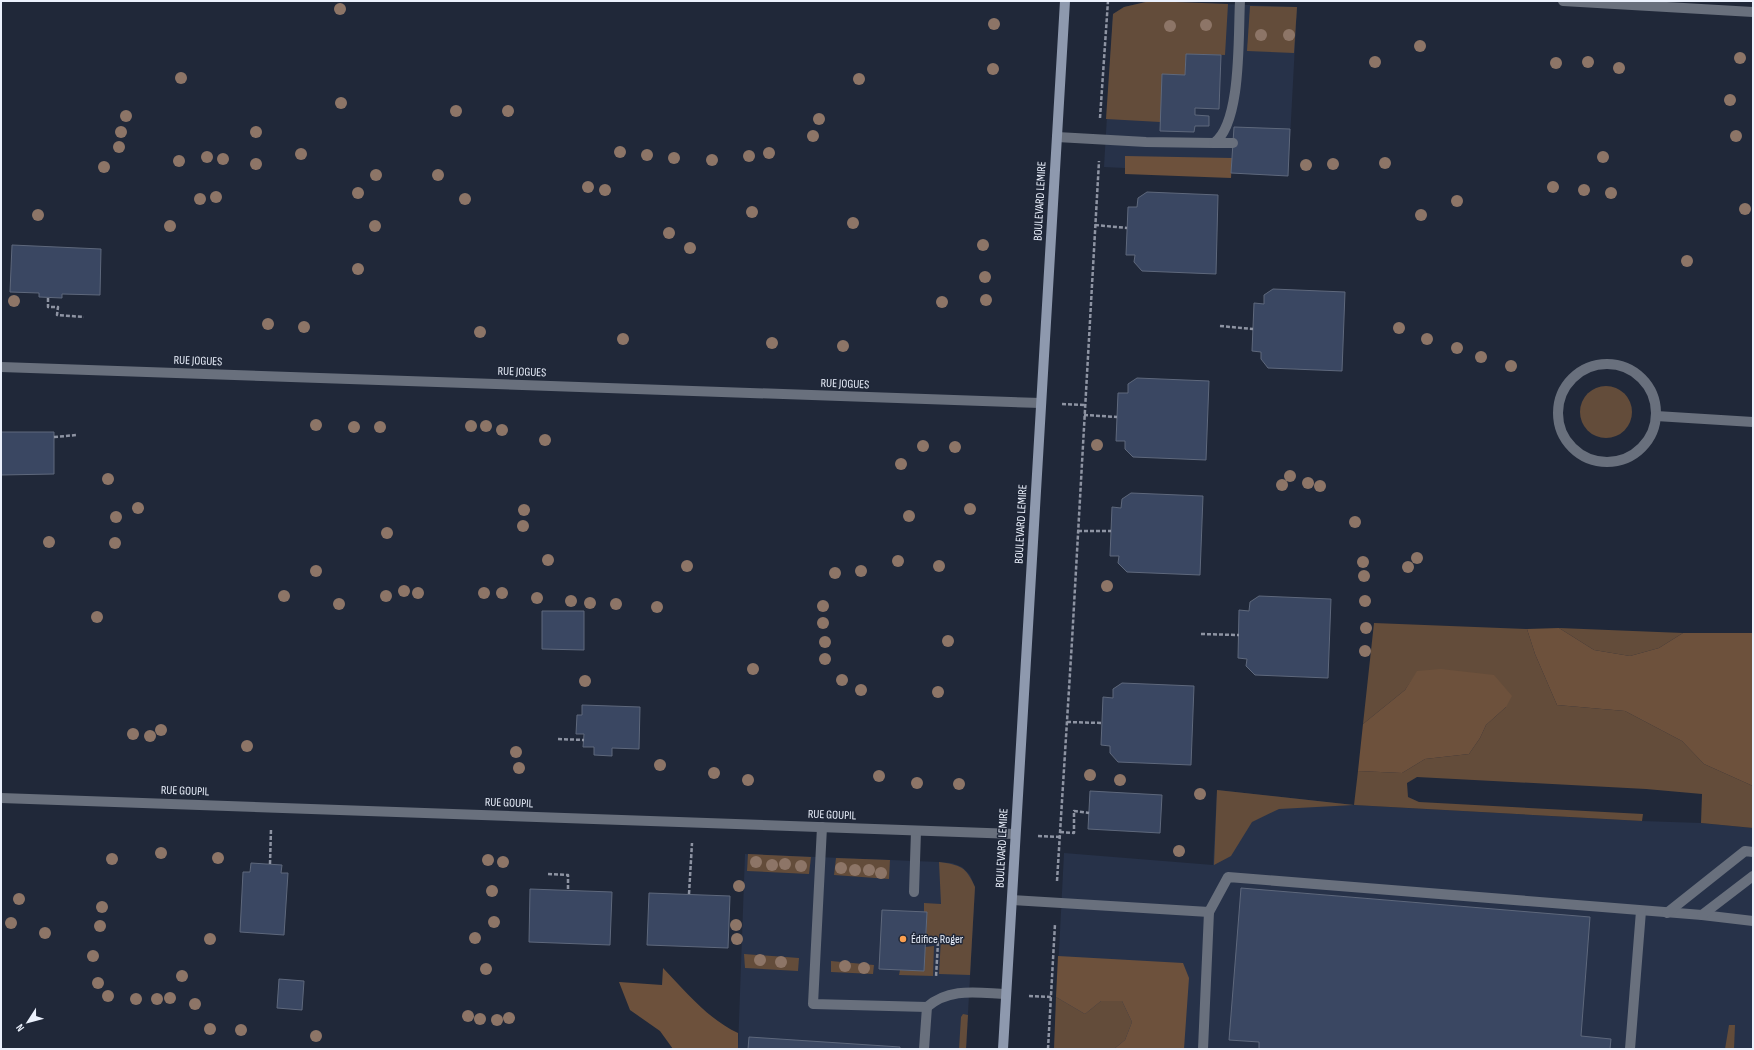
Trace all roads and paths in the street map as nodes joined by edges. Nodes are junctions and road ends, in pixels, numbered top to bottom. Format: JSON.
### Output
{"nodes":[{"id":1,"x":1065,"y":1,"type":"edge"},
{"id":2,"x":1108,"y":1,"type":"edge"},
{"id":3,"x":1240,"y":1,"type":"edge"},
{"id":4,"x":1563,"y":1,"type":"edge"},
{"id":5,"x":1753,"y":12,"type":"edge"},
{"id":6,"x":1100,"y":119,"type":"dead end"},
{"id":7,"x":1057,"y":137,"type":"junction"},
{"id":8,"x":1233,"y":142,"type":"dead end"},
{"id":9,"x":1214,"y":143,"type":"junction"},
{"id":10,"x":1099,"y":155,"type":"dead end"},
{"id":11,"x":1095,"y":225,"type":"junction"},
{"id":12,"x":1127,"y":228,"type":"dead end"},
{"id":13,"x":48,"y":298,"type":"dead end"},
{"id":14,"x":84,"y":316,"type":"dead end"},
{"id":15,"x":1220,"y":326,"type":"dead end"},
{"id":16,"x":1253,"y":329,"type":"dead end"},
{"id":17,"x":1,"y":367,"type":"edge"},
{"id":18,"x":1041,"y":403,"type":"junction"},
{"id":19,"x":1084,"y":415,"type":"junction"},
{"id":20,"x":1656,"y":416,"type":"junction"},
{"id":21,"x":1117,"y":417,"type":"dead end"},
{"id":22,"x":1753,"y":422,"type":"edge"},
{"id":23,"x":77,"y":435,"type":"dead end"},
{"id":24,"x":54,"y":438,"type":"dead end"},
{"id":25,"x":1077,"y":532,"type":"junction"},
{"id":26,"x":1111,"y":532,"type":"dead end"},
{"id":27,"x":1201,"y":634,"type":"dead end"},
{"id":28,"x":1239,"y":634,"type":"dead end"},
{"id":29,"x":1067,"y":722,"type":"junction"},
{"id":30,"x":1102,"y":723,"type":"dead end"},
{"id":31,"x":558,"y":739,"type":"dead end"},
{"id":32,"x":584,"y":740,"type":"dead end"},
{"id":33,"x":1,"y":798,"type":"edge"},
{"id":34,"x":272,"y":808,"type":"junction"},
{"id":35,"x":1089,"y":813,"type":"dead end"},
{"id":36,"x":694,"y":823,"type":"junction"},
{"id":37,"x":822,"y":827,"type":"junction"},
{"id":38,"x":916,"y":831,"type":"junction"},
{"id":39,"x":1060,"y":832,"type":"junction"},
{"id":40,"x":1015,"y":834,"type":"junction"},
{"id":41,"x":1753,"y":852,"type":"edge"},
{"id":42,"x":270,"y":864,"type":"dead end"},
{"id":43,"x":1057,"y":873,"type":"dead end"},
{"id":44,"x":548,"y":874,"type":"dead end"},
{"id":45,"x":1753,"y":876,"type":"edge"},
{"id":46,"x":568,"y":891,"type":"dead end"},
{"id":47,"x":914,"y":892,"type":"dead end"},
{"id":48,"x":689,"y":894,"type":"dead end"},
{"id":49,"x":1012,"y":900,"type":"junction"},
{"id":50,"x":1641,"y":910,"type":"junction"},
{"id":51,"x":1210,"y":912,"type":"junction"},
{"id":52,"x":1667,"y":913,"type":"junction"},
{"id":53,"x":1702,"y":915,"type":"junction"},
{"id":54,"x":1753,"y":921,"type":"edge"},
{"id":55,"x":926,"y":941,"type":"dead end"},
{"id":56,"x":1053,"y":954,"type":"dead end"},
{"id":57,"x":936,"y":973,"type":"dead end"},
{"id":58,"x":1006,"y":994,"type":"junction"},
{"id":59,"x":927,"y":1007,"type":"junction"},
{"id":60,"x":924,"y":1049,"type":"edge"},
{"id":61,"x":1003,"y":1049,"type":"edge"},
{"id":62,"x":1048,"y":1049,"type":"edge"},
{"id":63,"x":1203,"y":1049,"type":"edge"},
{"id":64,"x":1630,"y":1049,"type":"edge"}],
"edges":[{"from":1,"to":7,"type":"main road","name":"BOULEVARD LEMIRE"},
{"from":2,"to":6,"type":"path"},
{"from":3,"to":9,"type":"street"},
{"from":4,"to":5,"type":"street"},
{"from":7,"to":9,"type":"street"},
{"from":7,"to":18,"type":"main road","name":"BOULEVARD LEMIRE"},
{"from":8,"to":9,"type":"street"},
{"from":10,"to":11,"type":"path"},
{"from":11,"to":12,"type":"path"},
{"from":11,"to":19,"type":"path"},
{"from":13,"to":14,"type":"path"},
{"from":15,"to":16,"type":"path"},
{"from":17,"to":18,"type":"street","name":"RUE JOGUES"},
{"from":18,"to":40,"type":"main road","name":"BOULEVARD LEMIRE"},
{"from":19,"to":21,"type":"path"},
{"from":19,"to":25,"type":"path"},
{"from":20,"to":20,"type":"street"},
{"from":20,"to":22,"type":"street"},
{"from":23,"to":24,"type":"path"},
{"from":25,"to":26,"type":"path"},
{"from":25,"to":29,"type":"path"},
{"from":27,"to":28,"type":"path"},
{"from":29,"to":30,"type":"path"},
{"from":29,"to":39,"type":"path"},
{"from":31,"to":32,"type":"path"},
{"from":33,"to":34,"type":"street","name":"RUE GOUPIL"},
{"from":34,"to":36,"type":"street","name":"RUE GOUPIL"},
{"from":34,"to":42,"type":"path"},
{"from":35,"to":39,"type":"path"},
{"from":36,"to":37,"type":"street","name":"RUE GOUPIL"},
{"from":36,"to":48,"type":"path"},
{"from":37,"to":38,"type":"street","name":"RUE GOUPIL"},
{"from":37,"to":59,"type":"street"},
{"from":38,"to":40,"type":"street","name":"RUE GOUPIL"},
{"from":38,"to":47,"type":"street"},
{"from":39,"to":43,"type":"path"},
{"from":40,"to":49,"type":"main road","name":"BOULEVARD LEMIRE"},
{"from":41,"to":52,"type":"street"},
{"from":44,"to":46,"type":"path"},
{"from":45,"to":53,"type":"street"},
{"from":49,"to":51,"type":"street"},
{"from":49,"to":58,"type":"main road","name":"BOULEVARD LEMIRE"},
{"from":50,"to":51,"type":"street"},
{"from":50,"to":52,"type":"street"},
{"from":50,"to":64,"type":"street"},
{"from":51,"to":63,"type":"street"},
{"from":52,"to":53,"type":"street"},
{"from":53,"to":54,"type":"street"},
{"from":55,"to":57,"type":"path"},
{"from":56,"to":62,"type":"path"},
{"from":58,"to":59,"type":"street"},
{"from":58,"to":61,"type":"main road","name":"BOULEVARD LEMIRE"},
{"from":59,"to":60,"type":"street"}]}
